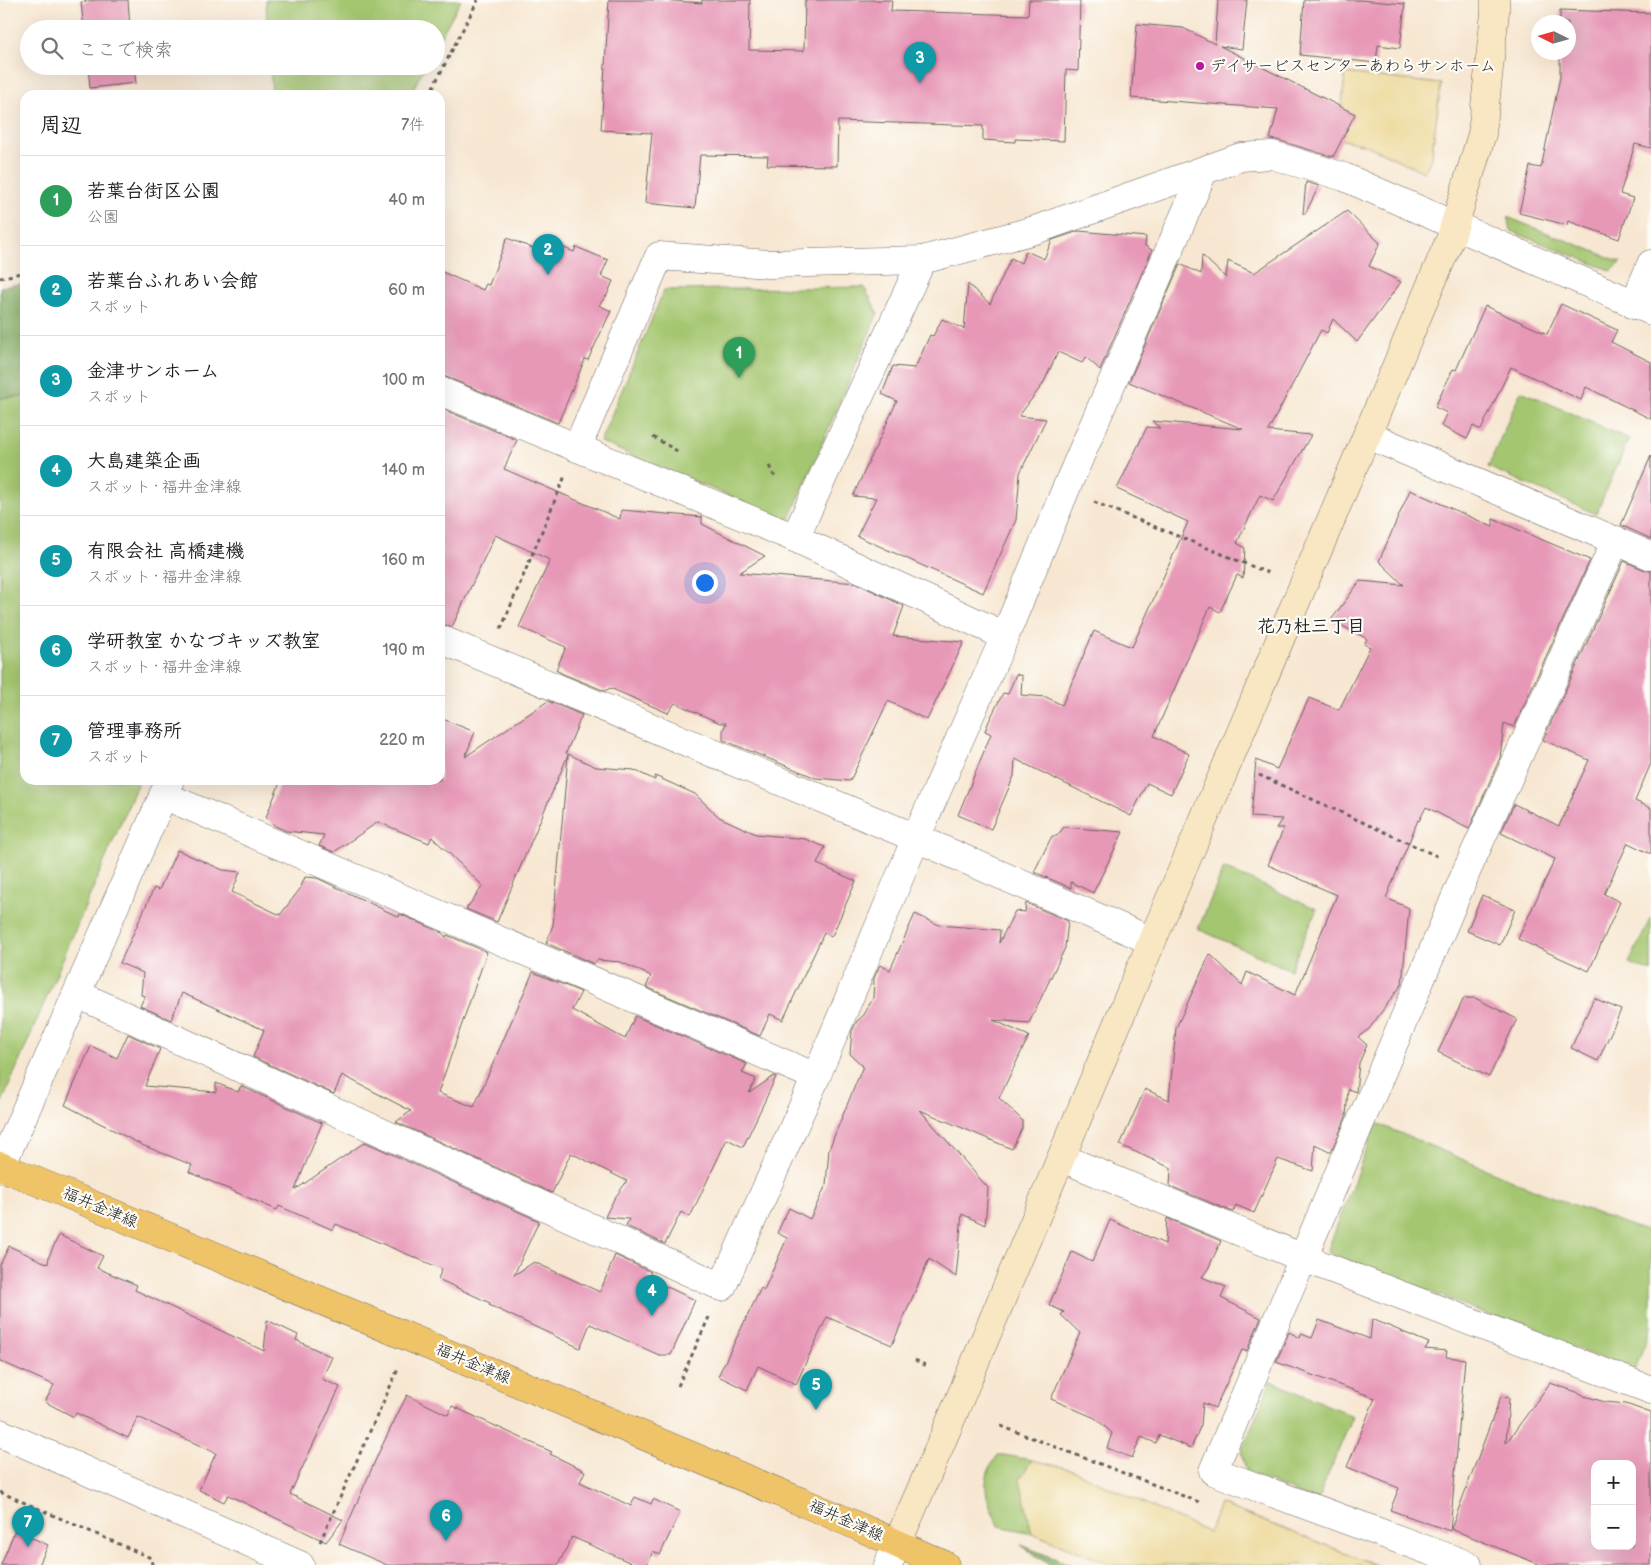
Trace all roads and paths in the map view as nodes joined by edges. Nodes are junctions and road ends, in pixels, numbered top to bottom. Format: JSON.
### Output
{"nodes":[{"id":1,"x":478,"y":0,"type":"edge"},
{"id":2,"x":1495,"y":0,"type":"edge"},
{"id":3,"x":445,"y":64,"type":"edge"},
{"id":4,"x":439,"y":75,"type":"edge"},
{"id":5,"x":432,"y":90,"type":"edge"},
{"id":6,"x":1204,"y":170,"type":"junction"},
{"id":7,"x":1456,"y":225,"type":"junction"},
{"id":8,"x":922,"y":260,"type":"junction"},
{"id":9,"x":1651,"y":264,"type":"edge"},
{"id":10,"x":20,"y":273,"type":"edge"},
{"id":11,"x":0,"y":278,"type":"edge"},
{"id":12,"x":1642,"y":308,"type":"edge"},
{"id":13,"x":445,"y":393,"type":"edge"},
{"id":14,"x":1368,"y":435,"type":"junction"},
{"id":15,"x":577,"y":448,"type":"junction"},
{"id":16,"x":769,"y":466,"type":"dead end"},
{"id":17,"x":775,"y":477,"type":"dead end"},
{"id":18,"x":1065,"y":491,"type":"junction"},
{"id":19,"x":795,"y":538,"type":"junction"},
{"id":20,"x":1616,"y":540,"type":"junction"},
{"id":21,"x":1651,"y":556,"type":"edge"},
{"id":22,"x":1271,"y":574,"type":"dead end"},
{"id":23,"x":1005,"y":636,"type":"junction"},
{"id":24,"x":445,"y":641,"type":"edge"},
{"id":25,"x":488,"y":660,"type":"junction"},
{"id":26,"x":1259,"y":775,"type":"dead end"},
{"id":27,"x":167,"y":788,"type":"edge"},
{"id":28,"x":916,"y":838,"type":"junction"},
{"id":29,"x":1467,"y":870,"type":"junction"},
{"id":30,"x":1152,"y":941,"type":"junction"},
{"id":31,"x":77,"y":994,"type":"junction"},
{"id":32,"x":816,"y":1077,"type":"junction"},
{"id":33,"x":1062,"y":1158,"type":"junction"},
{"id":34,"x":0,"y":1167,"type":"edge"},
{"id":35,"x":1304,"y":1258,"type":"junction"},
{"id":36,"x":722,"y":1287,"type":"junction"},
{"id":37,"x":412,"y":1338,"type":"junction"},
{"id":38,"x":915,"y":1360,"type":"dead end"},
{"id":39,"x":929,"y":1367,"type":"dead end"},
{"id":40,"x":678,"y":1386,"type":"dead end"},
{"id":41,"x":1651,"y":1390,"type":"edge"},
{"id":42,"x":1001,"y":1426,"type":"dead end"},
{"id":43,"x":0,"y":1433,"type":"edge"},
{"id":44,"x":1213,"y":1471,"type":"junction"},
{"id":45,"x":0,"y":1492,"type":"edge"},
{"id":46,"x":892,"y":1554,"type":"edge"},
{"id":47,"x":309,"y":1556,"type":"edge"},
{"id":48,"x":152,"y":1565,"type":"edge"},
{"id":49,"x":945,"y":1565,"type":"edge"},
{"id":50,"x":1468,"y":1565,"type":"edge"}],
"edges":[{"from":1,"to":3,"type":"path"},
{"from":2,"to":7,"type":"street"},
{"from":4,"to":5,"type":"path"},
{"from":6,"to":7,"type":"street"},
{"from":6,"to":8,"type":"street"},
{"from":6,"to":18,"type":"street"},
{"from":7,"to":12,"type":"street"},
{"from":7,"to":14,"type":"street"},
{"from":8,"to":15,"type":"street"},
{"from":8,"to":19,"type":"street"},
{"from":9,"to":12,"type":"street"},
{"from":10,"to":11,"type":"path"},
{"from":13,"to":15,"type":"street"},
{"from":14,"to":20,"type":"street"},
{"from":14,"to":30,"type":"street"},
{"from":15,"to":19,"type":"street"},
{"from":15,"to":25,"type":"path"},
{"from":16,"to":17,"type":"path"},
{"from":18,"to":22,"type":"path"},
{"from":18,"to":23,"type":"street"},
{"from":19,"to":23,"type":"street"},
{"from":20,"to":21,"type":"street"},
{"from":20,"to":29,"type":"street"},
{"from":23,"to":28,"type":"street"},
{"from":24,"to":25,"type":"street"},
{"from":25,"to":28,"type":"street"},
{"from":26,"to":29,"type":"path"},
{"from":27,"to":31,"type":"street"},
{"from":27,"to":32,"type":"street"},
{"from":28,"to":30,"type":"street"},
{"from":28,"to":32,"type":"street"},
{"from":29,"to":35,"type":"street"},
{"from":30,"to":33,"type":"street"},
{"from":31,"to":34,"type":"street"},
{"from":31,"to":36,"type":"street"},
{"from":32,"to":36,"type":"street"},
{"from":33,"to":35,"type":"street"},
{"from":33,"to":46,"type":"street"},
{"from":34,"to":37,"type":"main road","name":"福井金津線"},
{"from":35,"to":41,"type":"street"},
{"from":35,"to":44,"type":"street"},
{"from":36,"to":40,"type":"path"},
{"from":37,"to":46,"type":"main road","name":"福井金津線"},
{"from":37,"to":47,"type":"path"},
{"from":38,"to":39,"type":"path"},
{"from":42,"to":44,"type":"path"},
{"from":43,"to":47,"type":"street"},
{"from":44,"to":50,"type":"street"},
{"from":45,"to":48,"type":"path"},
{"from":46,"to":49,"type":"main road","name":"福井金津線"}]}
